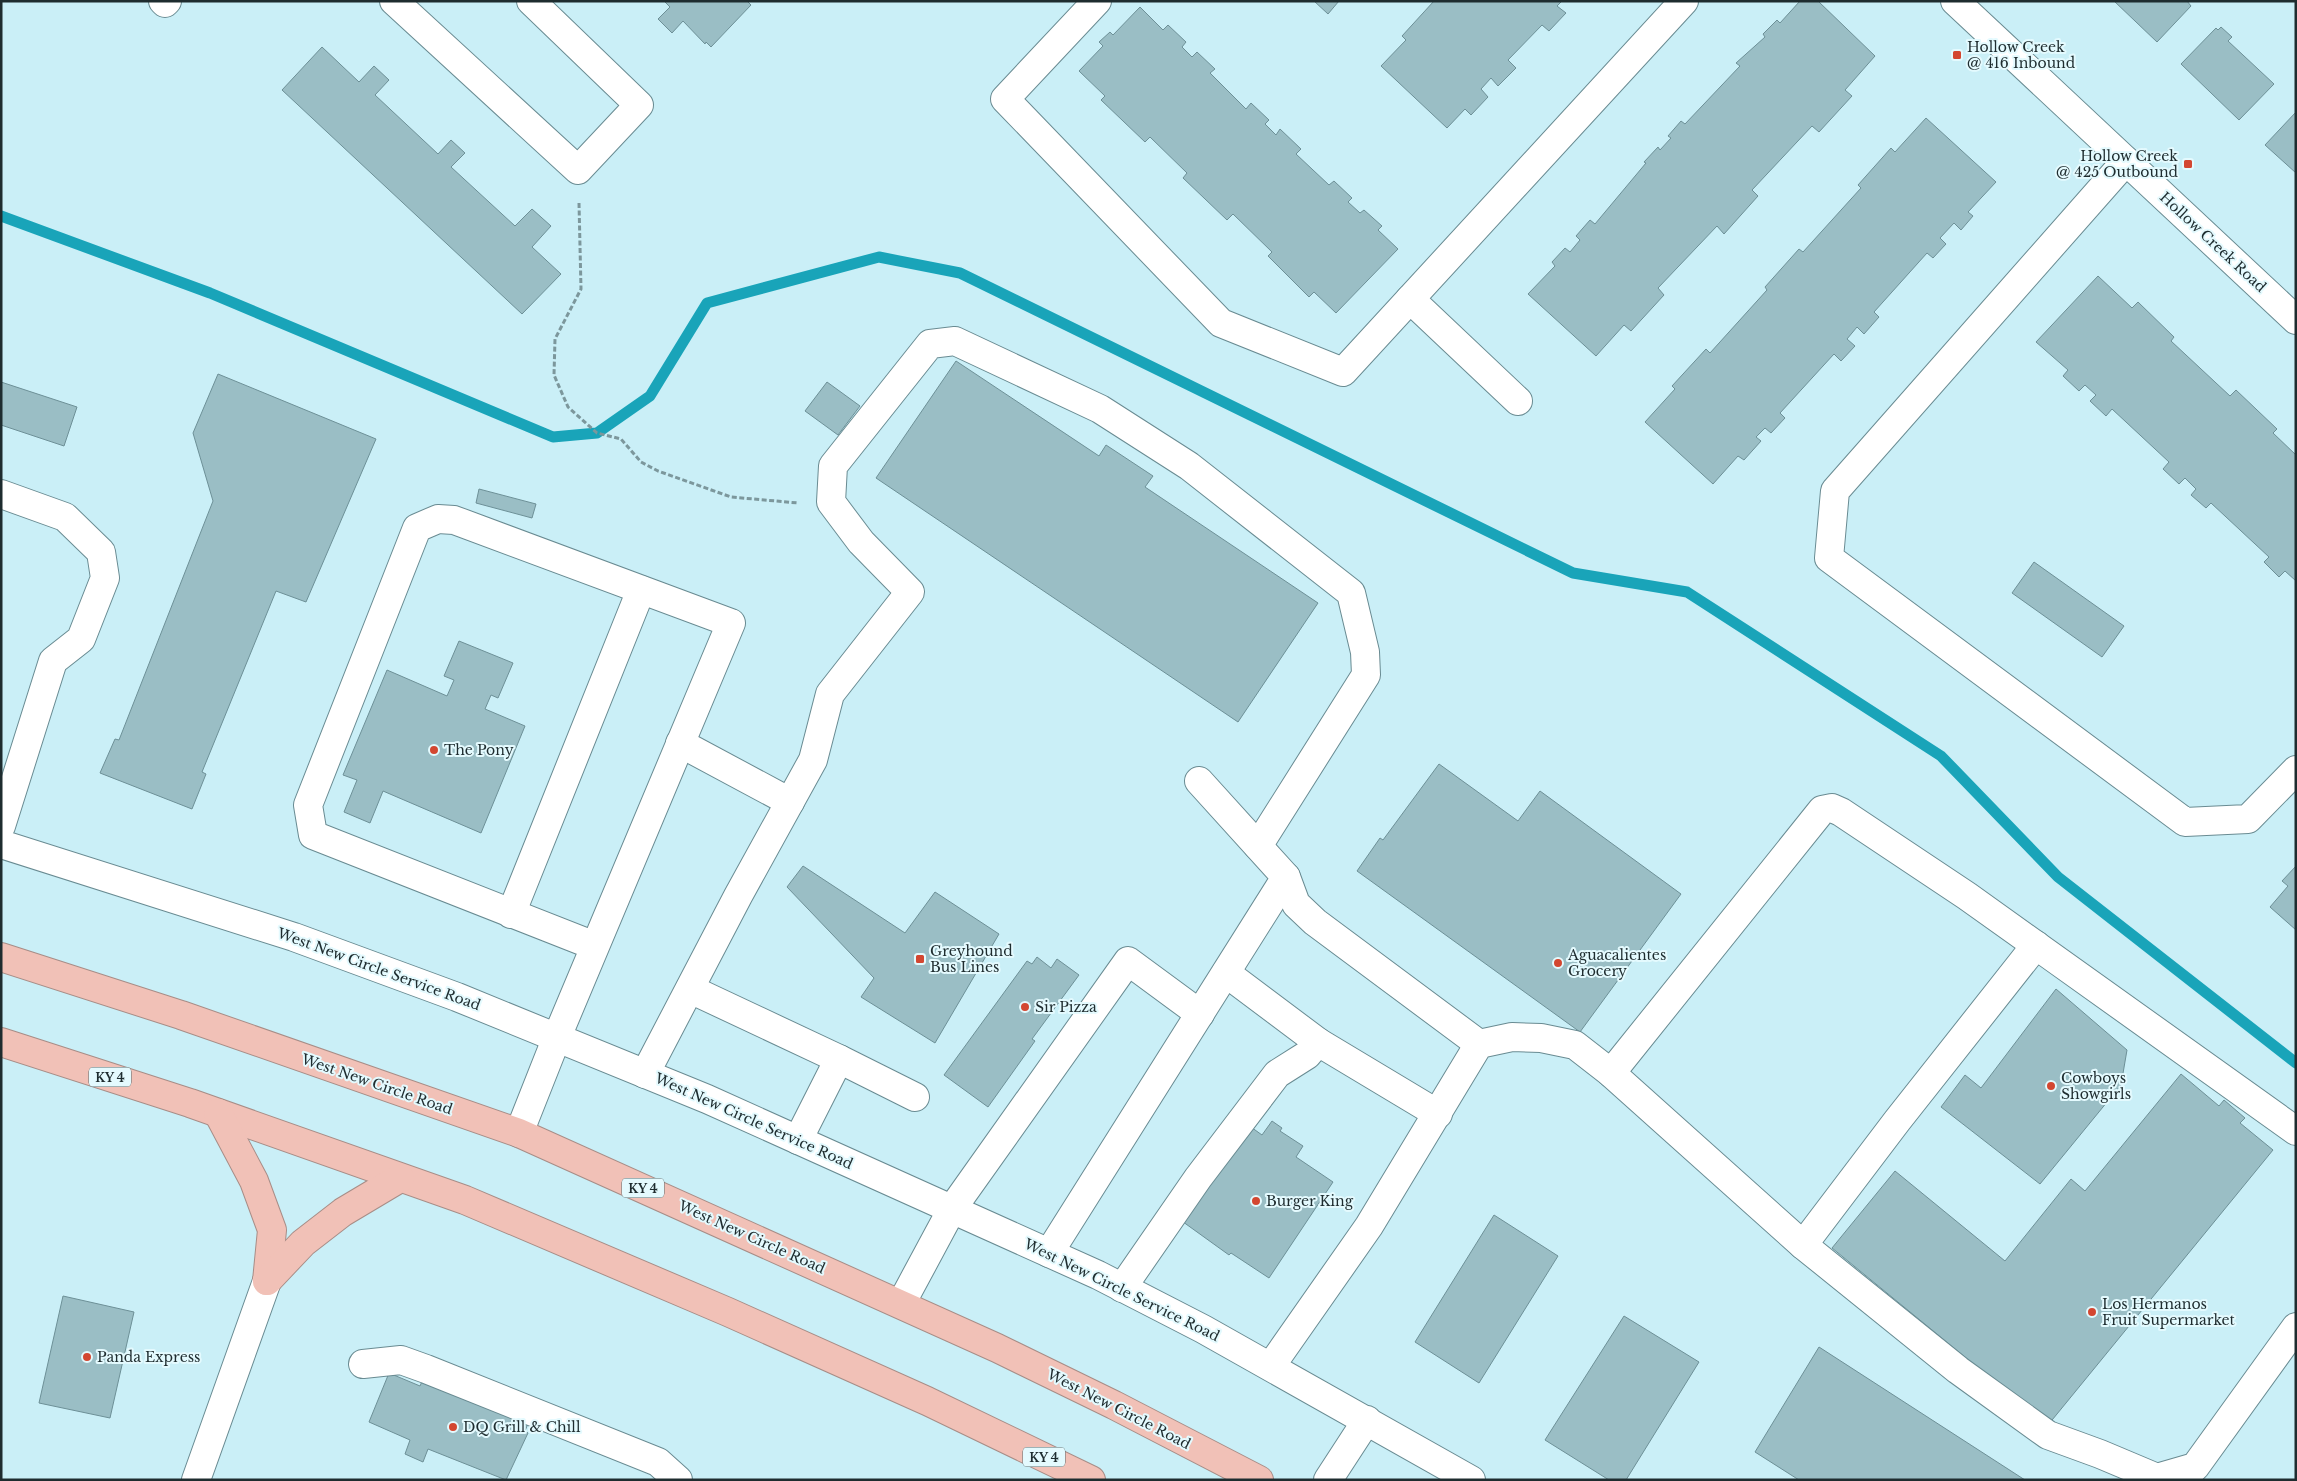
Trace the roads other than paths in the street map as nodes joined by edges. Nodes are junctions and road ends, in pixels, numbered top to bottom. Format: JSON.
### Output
{"nodes":[{"id":1,"x":394,"y":1,"type":"edge"},
{"id":2,"x":531,"y":1,"type":"edge"},
{"id":3,"x":1097,"y":1,"type":"edge"},
{"id":4,"x":1684,"y":1,"type":"edge"},
{"id":5,"x":1955,"y":1,"type":"edge"},
{"id":6,"x":2126,"y":161,"type":"junction"},
{"id":7,"x":1410,"y":299,"type":"junction"},
{"id":8,"x":2296,"y":320,"type":"edge"},
{"id":9,"x":1518,"y":401,"type":"dead end"},
{"id":10,"x":1,"y":494,"type":"edge"},
{"id":11,"x":641,"y":590,"type":"junction"},
{"id":12,"x":680,"y":743,"type":"junction"},
{"id":13,"x":2296,"y":770,"type":"edge"},
{"id":14,"x":1199,"y":781,"type":"dead end"},
{"id":15,"x":790,"y":802,"type":"junction"},
{"id":16,"x":1,"y":826,"type":"edge"},
{"id":17,"x":1,"y":844,"type":"edge"},
{"id":18,"x":1258,"y":846,"type":"junction"},
{"id":19,"x":1286,"y":877,"type":"junction"},
{"id":20,"x":511,"y":914,"type":"junction"},
{"id":21,"x":2036,"y":945,"type":"junction"},
{"id":22,"x":595,"y":946,"type":"junction"},
{"id":23,"x":1,"y":957,"type":"edge"},
{"id":24,"x":1226,"y":973,"type":"junction"},
{"id":25,"x":690,"y":989,"type":"junction"},
{"id":26,"x":1200,"y":1014,"type":"junction"},
{"id":27,"x":557,"y":1037,"type":"junction"},
{"id":28,"x":1,"y":1042,"type":"edge"},
{"id":29,"x":1318,"y":1042,"type":"junction"},
{"id":30,"x":1479,"y":1044,"type":"junction"},
{"id":31,"x":839,"y":1059,"type":"junction"},
{"id":32,"x":1611,"y":1073,"type":"junction"},
{"id":33,"x":646,"y":1074,"type":"junction"},
{"id":34,"x":915,"y":1097,"type":"dead end"},
{"id":35,"x":218,"y":1113,"type":"junction"},
{"id":36,"x":1438,"y":1114,"type":"junction"},
{"id":37,"x":2296,"y":1131,"type":"edge"},
{"id":38,"x":519,"y":1133,"type":"junction"},
{"id":39,"x":798,"y":1140,"type":"junction"},
{"id":40,"x":400,"y":1178,"type":"junction"},
{"id":41,"x":952,"y":1209,"type":"junction"},
{"id":42,"x":1803,"y":1245,"type":"junction"},
{"id":43,"x":1049,"y":1253,"type":"junction"},
{"id":44,"x":267,"y":1281,"type":"junction"},
{"id":45,"x":1122,"y":1288,"type":"junction"},
{"id":46,"x":901,"y":1304,"type":"junction"},
{"id":47,"x":2296,"y":1327,"type":"edge"},
{"id":48,"x":363,"y":1364,"type":"dead end"},
{"id":49,"x":1271,"y":1366,"type":"junction"},
{"id":50,"x":1367,"y":1420,"type":"junction"},
{"id":51,"x":196,"y":1480,"type":"edge"},
{"id":52,"x":678,"y":1480,"type":"edge"},
{"id":53,"x":1091,"y":1480,"type":"edge"},
{"id":54,"x":1259,"y":1480,"type":"edge"},
{"id":55,"x":1328,"y":1480,"type":"edge"},
{"id":56,"x":1471,"y":1480,"type":"edge"}],
"edges":[{"from":1,"to":2,"type":"street"},
{"from":3,"to":7,"type":"street"},
{"from":4,"to":7,"type":"street"},
{"from":5,"to":6,"type":"street","name":"Hollow Creek Road"},
{"from":6,"to":8,"type":"street","name":"Hollow Creek Road"},
{"from":6,"to":13,"type":"street"},
{"from":7,"to":9,"type":"street"},
{"from":10,"to":16,"type":"street"},
{"from":11,"to":12,"type":"street"},
{"from":11,"to":20,"type":"street"},
{"from":11,"to":20,"type":"street"},
{"from":12,"to":15,"type":"street"},
{"from":12,"to":22,"type":"street"},
{"from":14,"to":18,"type":"street"},
{"from":15,"to":18,"type":"street"},
{"from":15,"to":25,"type":"street"},
{"from":17,"to":27,"type":"street","name":"West New Circle Service Road"},
{"from":18,"to":19,"type":"street"},
{"from":19,"to":24,"type":"street"},
{"from":19,"to":30,"type":"street"},
{"from":20,"to":22,"type":"street"},
{"from":21,"to":32,"type":"street"},
{"from":21,"to":37,"type":"street"},
{"from":21,"to":42,"type":"street"},
{"from":22,"to":27,"type":"street"},
{"from":23,"to":38,"type":"highway","name":"West New Circle Road","number":"KY 4"},
{"from":24,"to":26,"type":"street"},
{"from":24,"to":29,"type":"street"},
{"from":25,"to":31,"type":"street"},
{"from":25,"to":33,"type":"street"},
{"from":26,"to":41,"type":"street"},
{"from":26,"to":43,"type":"street"},
{"from":27,"to":33,"type":"street","name":"West New Circle Service Road"},
{"from":27,"to":38,"type":"street"},
{"from":28,"to":35,"type":"highway","number":"KY 4"},
{"from":29,"to":36,"type":"street"},
{"from":29,"to":45,"type":"street"},
{"from":30,"to":32,"type":"street"},
{"from":30,"to":36,"type":"street"},
{"from":31,"to":34,"type":"street"},
{"from":31,"to":39,"type":"street"},
{"from":32,"to":42,"type":"street"},
{"from":33,"to":39,"type":"street","name":"West New Circle Service Road"},
{"from":35,"to":40,"type":"highway","number":"KY 4"},
{"from":35,"to":44,"type":"highway"},
{"from":36,"to":49,"type":"street"},
{"from":38,"to":46,"type":"highway","name":"West New Circle Road","number":"KY 4"},
{"from":39,"to":41,"type":"street","name":"West New Circle Service Road"},
{"from":40,"to":44,"type":"highway"},
{"from":40,"to":53,"type":"highway","number":"KY 4"},
{"from":41,"to":43,"type":"street","name":"West New Circle Service Road"},
{"from":41,"to":46,"type":"street"},
{"from":42,"to":47,"type":"street"},
{"from":43,"to":45,"type":"street","name":"West New Circle Service Road"},
{"from":44,"to":51,"type":"street"},
{"from":45,"to":49,"type":"street","name":"West New Circle Service Road"},
{"from":46,"to":54,"type":"highway","name":"West New Circle Road","number":"KY 4"},
{"from":48,"to":52,"type":"street"},
{"from":49,"to":50,"type":"street","name":"West New Circle Service Road"},
{"from":50,"to":55,"type":"street"},
{"from":50,"to":56,"type":"street","name":"West New Circle Service Road"}]}
